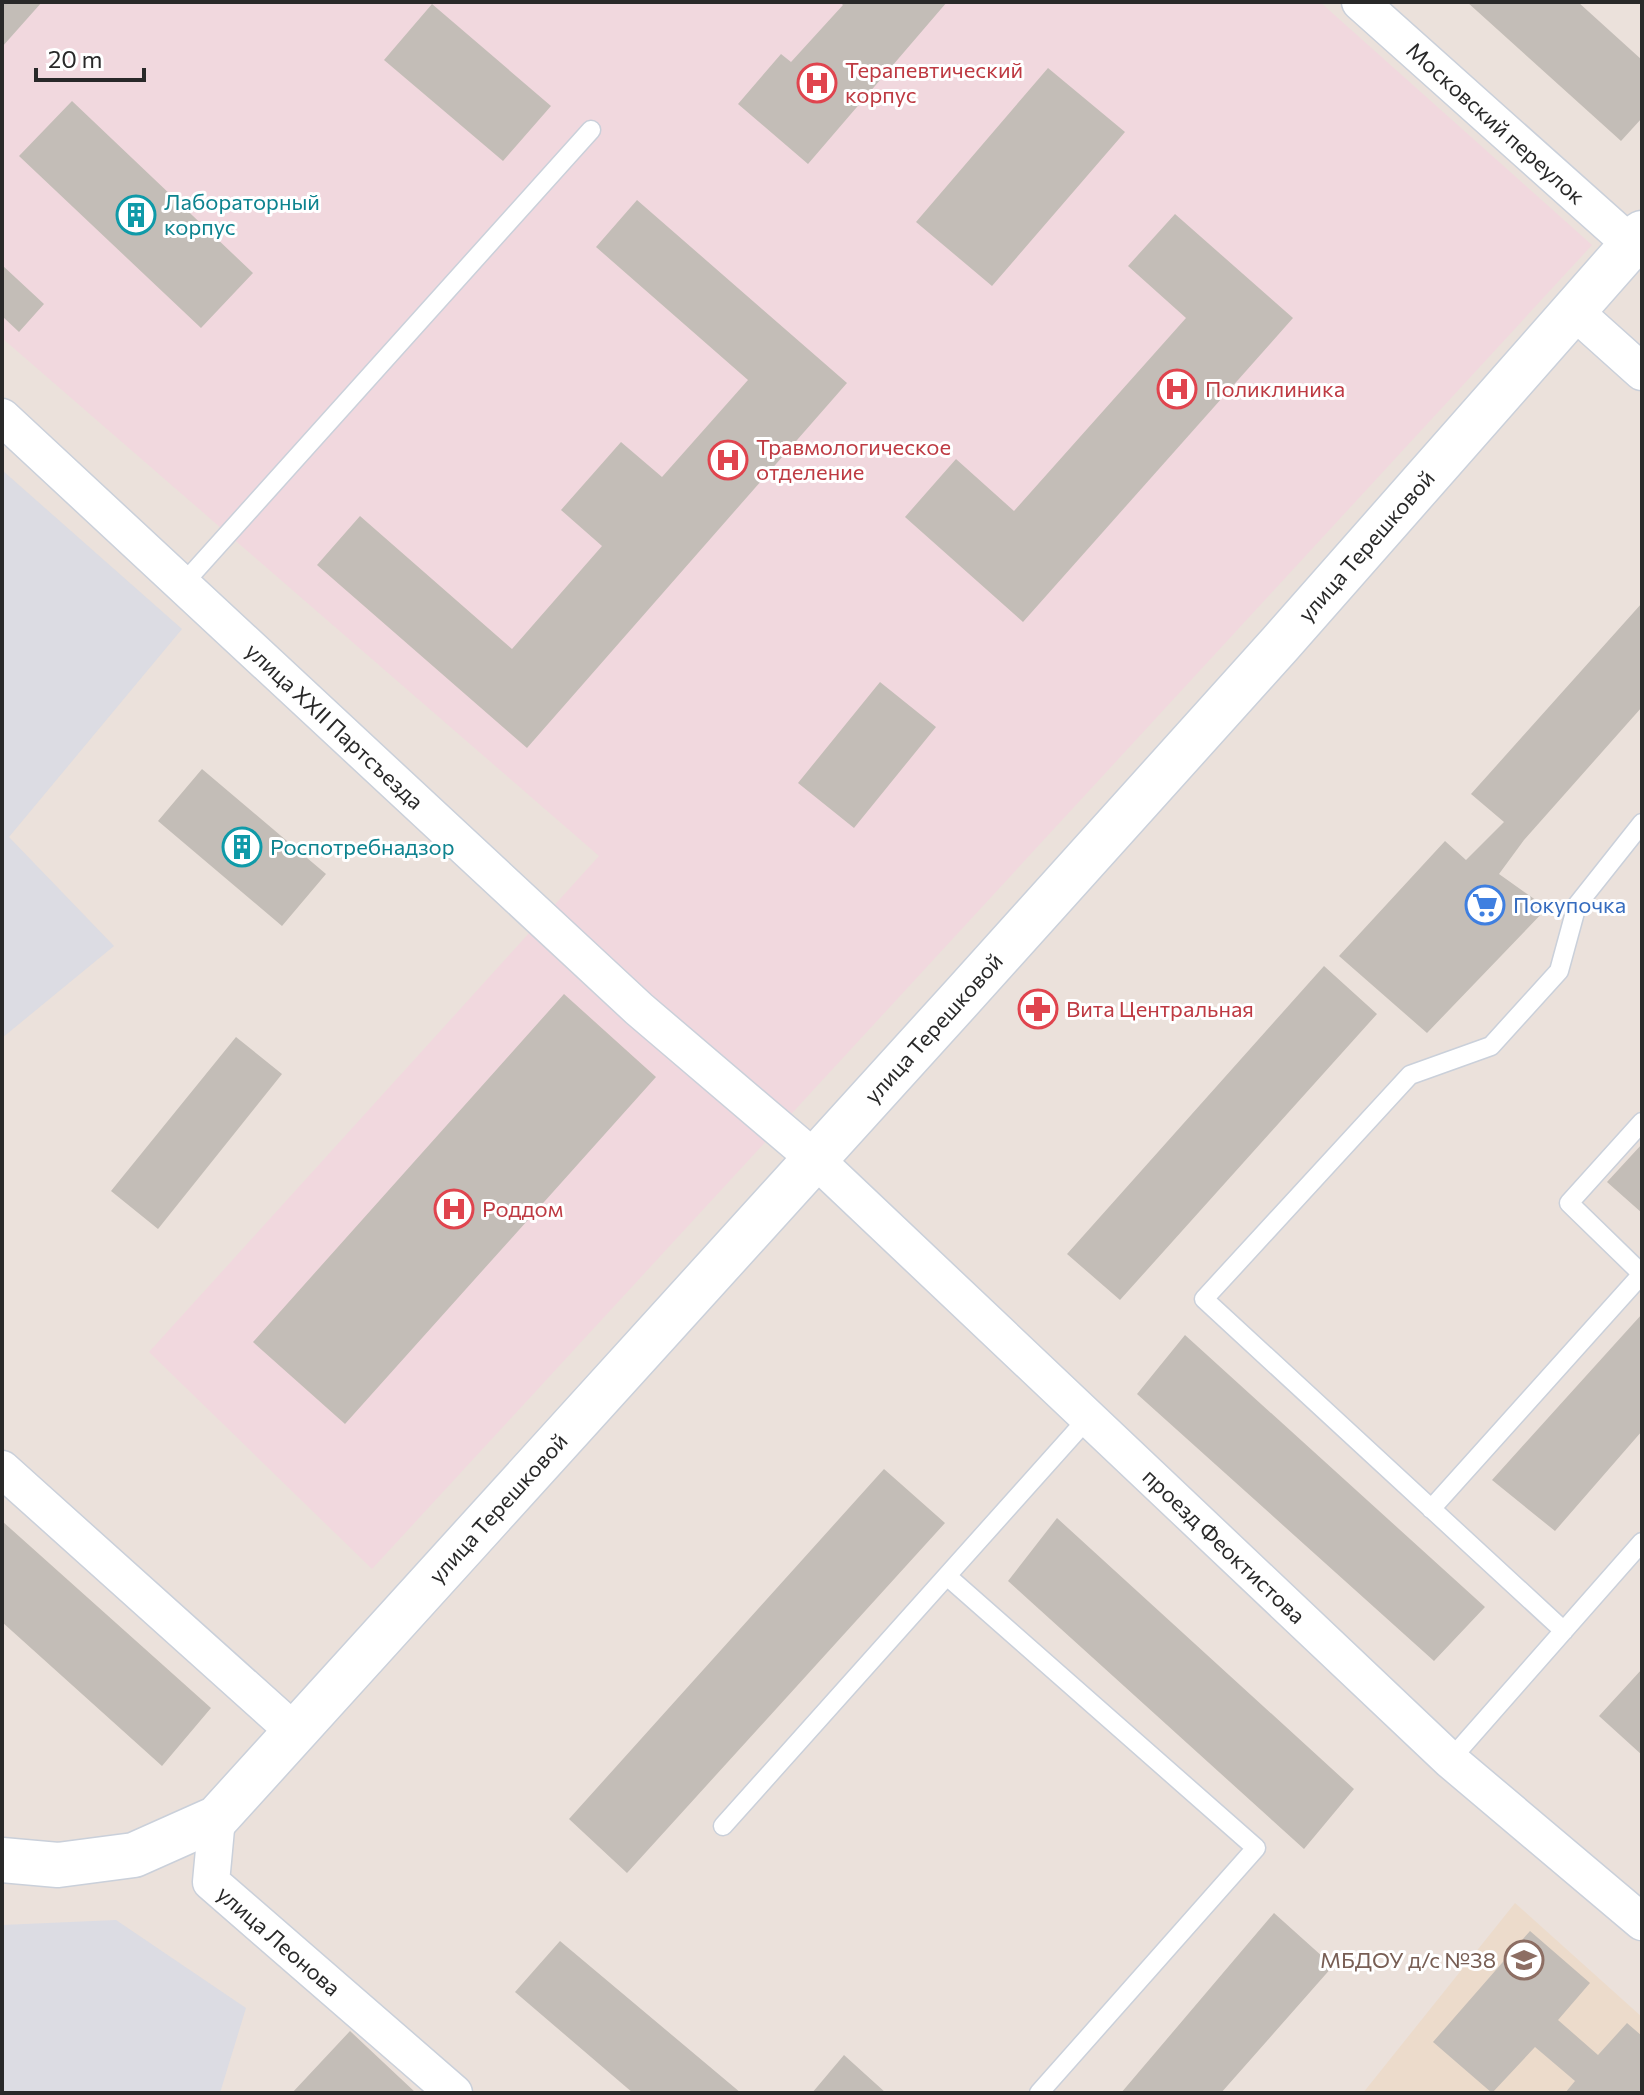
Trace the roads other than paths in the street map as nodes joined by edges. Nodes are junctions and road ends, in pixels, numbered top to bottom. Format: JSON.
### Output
{"nodes":[{"id":1,"x":1360,"y":2,"type":"edge"},
{"id":2,"x":591,"y":130,"type":"dead end"},
{"id":3,"x":1637,"y":239,"type":"edge"},
{"id":4,"x":1574,"y":311,"type":"junction"},
{"id":5,"x":1642,"y":372,"type":"edge"},
{"id":6,"x":2,"y":417,"type":"edge"},
{"id":7,"x":183,"y":584,"type":"junction"},
{"id":8,"x":1642,"y":823,"type":"edge"},
{"id":9,"x":1642,"y":1122,"type":"edge"},
{"id":10,"x":815,"y":1159,"type":"junction"},
{"id":11,"x":1642,"y":1274,"type":"edge"},
{"id":12,"x":1088,"y":1418,"type":"junction"},
{"id":13,"x":2,"y":1469,"type":"edge"},
{"id":14,"x":1431,"y":1509,"type":"junction"},
{"id":15,"x":1642,"y":1542,"type":"edge"},
{"id":16,"x":947,"y":1576,"type":"junction"},
{"id":17,"x":1564,"y":1631,"type":"junction"},
{"id":18,"x":296,"y":1733,"type":"junction"},
{"id":19,"x":1450,"y":1760,"type":"junction"},
{"id":20,"x":217,"y":1818,"type":"junction"},
{"id":21,"x":723,"y":1826,"type":"dead end"},
{"id":22,"x":2,"y":1860,"type":"edge"},
{"id":23,"x":1642,"y":1922,"type":"edge"},
{"id":24,"x":454,"y":2093,"type":"edge"},
{"id":25,"x":1039,"y":2093,"type":"edge"}],
"edges":[{"from":1,"to":3,"type":"street","name":"Московский переулок"},
{"from":2,"to":7,"type":"lane"},
{"from":3,"to":4,"type":"street","name":"улица Терешковой"},
{"from":4,"to":5,"type":"street"},
{"from":4,"to":10,"type":"street","name":"улица Терешковой"},
{"from":6,"to":7,"type":"street","name":"улица XXII Партсъезда"},
{"from":7,"to":10,"type":"street","name":"улица XXII Партсъезда"},
{"from":8,"to":14,"type":"lane"},
{"from":9,"to":11,"type":"lane"},
{"from":10,"to":12,"type":"street","name":"проезд Феоктистова"},
{"from":10,"to":18,"type":"street","name":"улица Терешковой"},
{"from":11,"to":14,"type":"lane"},
{"from":12,"to":16,"type":"lane"},
{"from":12,"to":19,"type":"street","name":"проезд Феоктистова"},
{"from":13,"to":18,"type":"street"},
{"from":14,"to":17,"type":"lane"},
{"from":15,"to":17,"type":"lane"},
{"from":16,"to":21,"type":"lane"},
{"from":16,"to":25,"type":"lane"},
{"from":17,"to":19,"type":"lane"},
{"from":18,"to":20,"type":"street","name":"улица Терешковой"},
{"from":19,"to":23,"type":"street","name":"проезд Феоктистова"},
{"from":20,"to":22,"type":"street"},
{"from":20,"to":24,"type":"street","name":"улица Леонова"}]}
